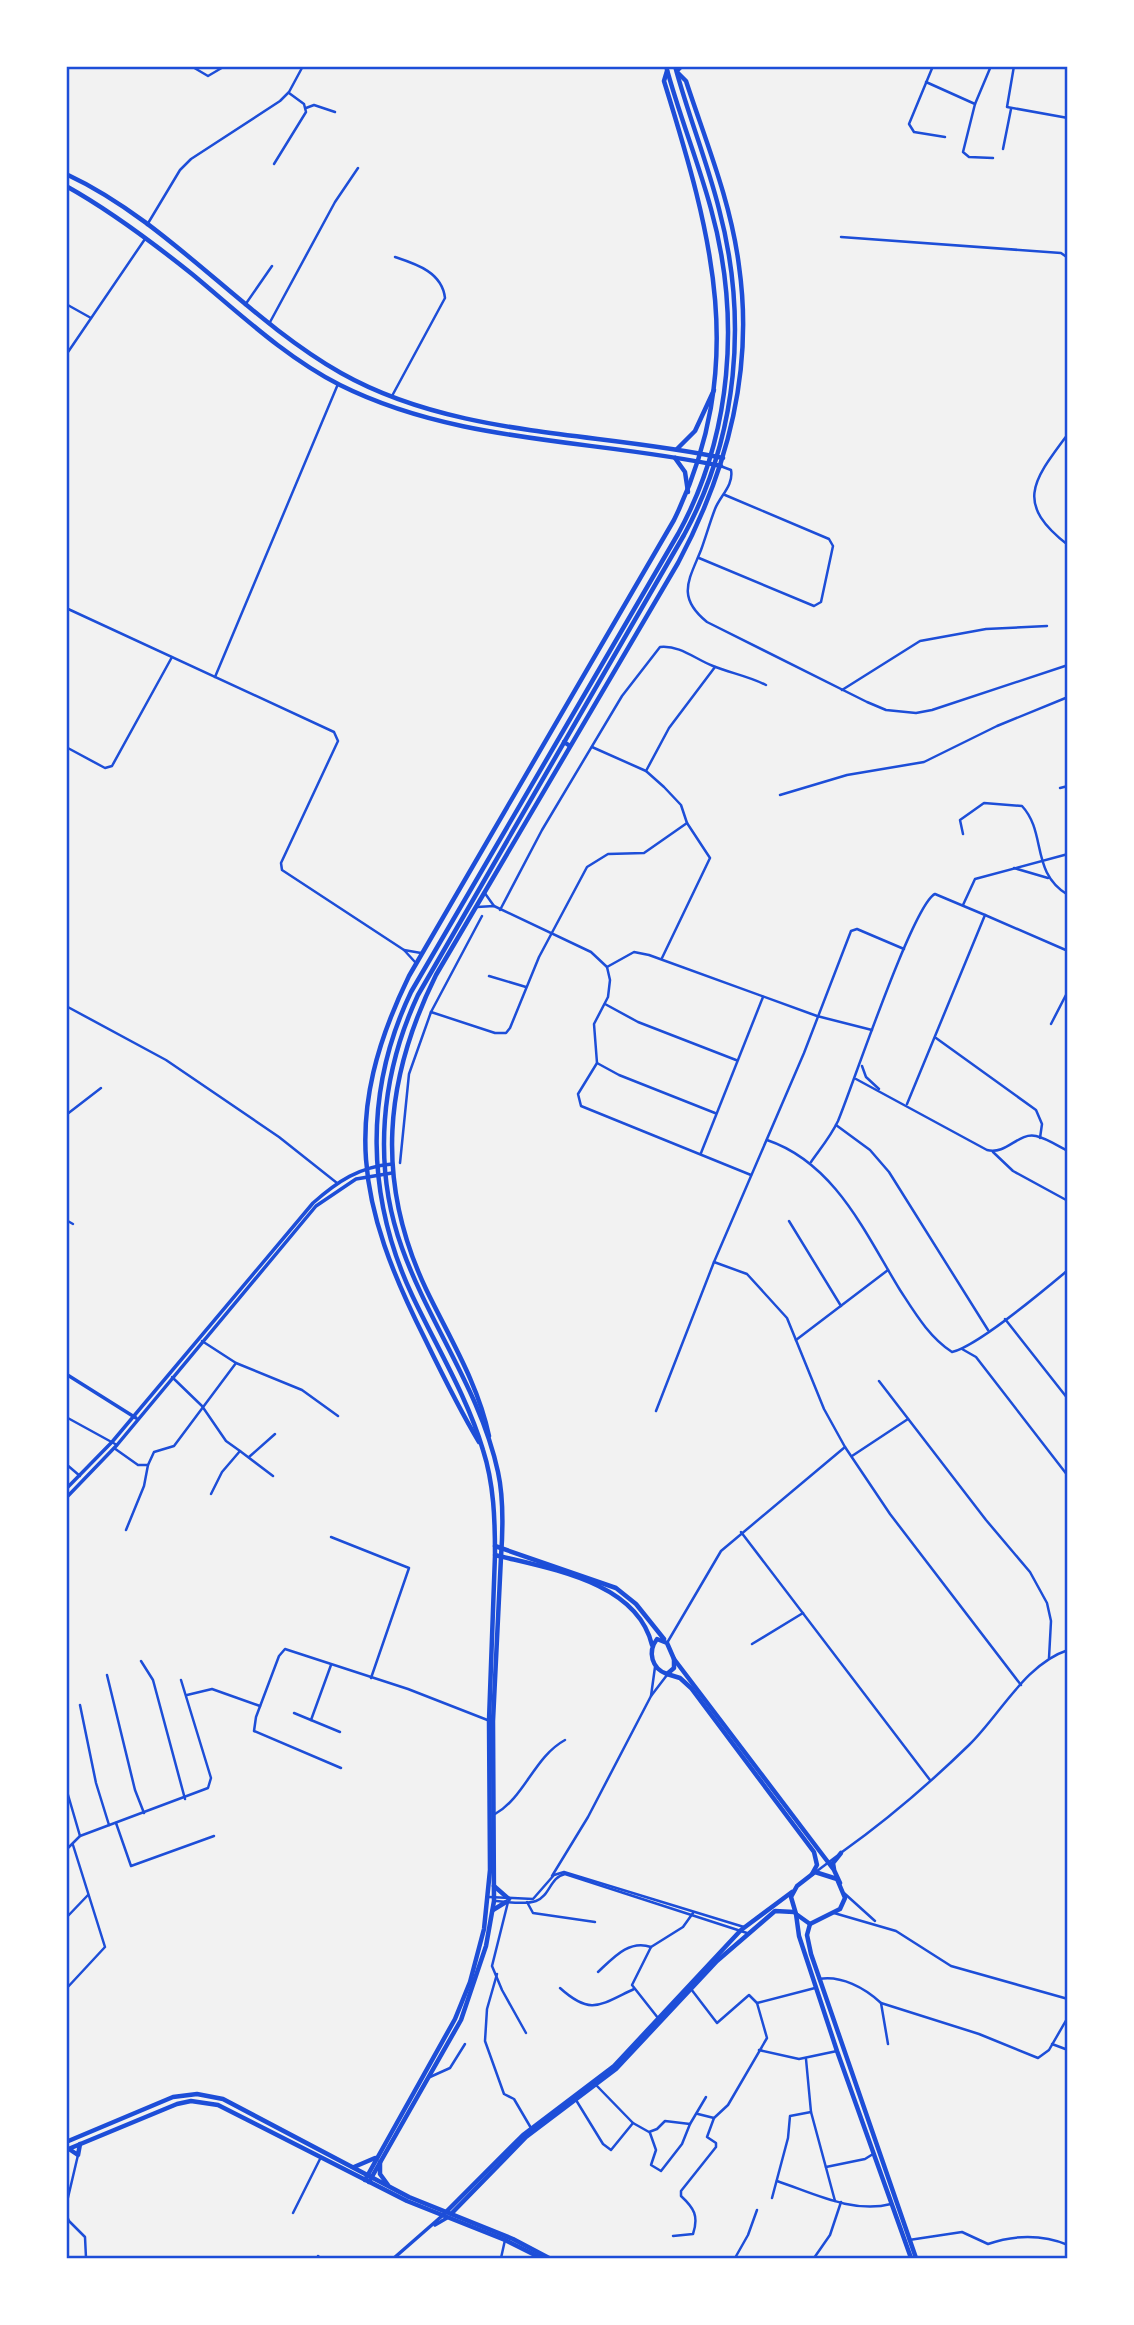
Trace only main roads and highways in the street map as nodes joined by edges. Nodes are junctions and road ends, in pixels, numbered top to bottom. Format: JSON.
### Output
{"nodes":[{"id":1,"x":667,"y":68,"type":"edge"},
{"id":2,"x":676,"y":69,"type":"edge"},
{"id":3,"x":66,"y":174,"type":"edge"},
{"id":4,"x":66,"y":186,"type":"edge"},
{"id":5,"x":715,"y":390,"type":"junction"},
{"id":6,"x":405,"y":401,"type":"junction"},
{"id":7,"x":402,"y":412,"type":"junction"},
{"id":8,"x":677,"y":449,"type":"junction"},
{"id":9,"x":701,"y":453,"type":"junction"},
{"id":10,"x":674,"y":457,"type":"junction"},
{"id":11,"x":723,"y":458,"type":"junction"},
{"id":12,"x":699,"y":461,"type":"junction"},
{"id":13,"x":721,"y":466,"type":"junction"},
{"id":14,"x":688,"y":492,"type":"junction"},
{"id":15,"x":668,"y":557,"type":"junction"},
{"id":16,"x":550,"y":734,"type":"junction"},
{"id":17,"x":556,"y":738,"type":"junction"},
{"id":18,"x":564,"y":742,"type":"junction"},
{"id":19,"x":570,"y":746,"type":"junction"},
{"id":20,"x":392,"y":1164,"type":"junction"},
{"id":21,"x":366,"y":1166,"type":"junction"},
{"id":22,"x":392,"y":1173,"type":"junction"},
{"id":23,"x":367,"y":1176,"type":"junction"},
{"id":24,"x":66,"y":1374,"type":"edge"},
{"id":25,"x":132,"y":1416,"type":"junction"},
{"id":26,"x":138,"y":1419,"type":"junction"},
{"id":27,"x":115,"y":1445,"type":"junction"},
{"id":28,"x":492,"y":1447,"type":"junction"},
{"id":29,"x":483,"y":1449,"type":"junction"},
{"id":30,"x":66,"y":1489,"type":"edge"},
{"id":31,"x":66,"y":1498,"type":"edge"},
{"id":32,"x":495,"y":1546,"type":"junction"},
{"id":33,"x":502,"y":1548,"type":"junction"},
{"id":34,"x":498,"y":1556,"type":"junction"},
{"id":35,"x":665,"y":1641,"type":"junction"},
{"id":36,"x":652,"y":1645,"type":"junction"},
{"id":37,"x":674,"y":1659,"type":"junction"},
{"id":38,"x":667,"y":1674,"type":"junction"},
{"id":39,"x":491,"y":1721,"type":"junction"},
{"id":40,"x":841,"y":1853,"type":"road end"},
{"id":41,"x":834,"y":1870,"type":"junction"},
{"id":42,"x":813,"y":1873,"type":"junction"},
{"id":43,"x":840,"y":1883,"type":"junction"},
{"id":44,"x":494,"y":1886,"type":"junction"},
{"id":45,"x":792,"y":1892,"type":"junction"},
{"id":46,"x":491,"y":1899,"type":"junction"},
{"id":47,"x":493,"y":1911,"type":"junction"},
{"id":48,"x":795,"y":1913,"type":"junction"},
{"id":49,"x":810,"y":1924,"type":"junction"},
{"id":50,"x":746,"y":1930,"type":"junction"},
{"id":51,"x":66,"y":2142,"type":"edge"},
{"id":52,"x":80,"y":2144,"type":"junction"},
{"id":53,"x":68,"y":2149,"type":"edge"},
{"id":54,"x":379,"y":2156,"type":"junction"},
{"id":55,"x":353,"y":2167,"type":"junction"},
{"id":56,"x":368,"y":2178,"type":"junction"},
{"id":57,"x":391,"y":2188,"type":"junction"},
{"id":58,"x":446,"y":2215,"type":"junction"},
{"id":59,"x":394,"y":2259,"type":"edge"},
{"id":60,"x":541,"y":2259,"type":"edge"},
{"id":61,"x":549,"y":2259,"type":"edge"},
{"id":62,"x":914,"y":2259,"type":"edge"}],
"edges":[{"from":1,"to":5,"type":"main road"},
{"from":1,"to":15,"type":"main road"},
{"from":2,"to":11,"type":"main road"},
{"from":2,"to":15,"type":"main road"},
{"from":3,"to":6,"type":"main road"},
{"from":4,"to":7,"type":"main road"},
{"from":5,"to":8,"type":"main road"},
{"from":5,"to":9,"type":"main road"},
{"from":6,"to":7,"type":"main road"},
{"from":6,"to":8,"type":"main road"},
{"from":7,"to":10,"type":"main road"},
{"from":8,"to":9,"type":"main road"},
{"from":9,"to":11,"type":"main road"},
{"from":9,"to":12,"type":"main road"},
{"from":10,"to":12,"type":"main road"},
{"from":10,"to":14,"type":"main road"},
{"from":11,"to":13,"type":"main road"},
{"from":12,"to":13,"type":"main road"},
{"from":12,"to":14,"type":"main road"},
{"from":13,"to":19,"type":"main road"},
{"from":14,"to":16,"type":"main road"},
{"from":15,"to":17,"type":"main road"},
{"from":15,"to":18,"type":"main road"},
{"from":16,"to":17,"type":"main road"},
{"from":16,"to":21,"type":"main road"},
{"from":17,"to":29,"type":"main road"},
{"from":18,"to":19,"type":"main road"},
{"from":18,"to":28,"type":"main road"},
{"from":19,"to":20,"type":"main road"},
{"from":20,"to":21,"type":"main road"},
{"from":20,"to":22,"type":"main road"},
{"from":21,"to":23,"type":"main road"},
{"from":21,"to":25,"type":"main road"},
{"from":22,"to":23,"type":"main road"},
{"from":22,"to":28,"type":"main road"},
{"from":23,"to":26,"type":"main road"},
{"from":23,"to":29,"type":"main road"},
{"from":24,"to":25,"type":"main road"},
{"from":25,"to":26,"type":"main road"},
{"from":25,"to":27,"type":"main road"},
{"from":26,"to":27,"type":"main road"},
{"from":27,"to":30,"type":"main road"},
{"from":27,"to":31,"type":"main road"},
{"from":28,"to":33,"type":"main road"},
{"from":29,"to":32,"type":"main road"},
{"from":32,"to":33,"type":"main road"},
{"from":32,"to":34,"type":"main road"},
{"from":33,"to":34,"type":"main road"},
{"from":33,"to":35,"type":"main road"},
{"from":34,"to":36,"type":"main road"},
{"from":34,"to":39,"type":"main road"},
{"from":35,"to":36,"type":"main road"},
{"from":35,"to":37,"type":"main road"},
{"from":36,"to":38,"type":"main road"},
{"from":37,"to":38,"type":"main road"},
{"from":37,"to":41,"type":"main road"},
{"from":38,"to":42,"type":"main road"},
{"from":39,"to":44,"type":"main road"},
{"from":39,"to":46,"type":"main road"},
{"from":40,"to":41,"type":"main road"},
{"from":41,"to":43,"type":"main road"},
{"from":42,"to":43,"type":"main road"},
{"from":42,"to":45,"type":"main road"},
{"from":43,"to":49,"type":"main road"},
{"from":44,"to":46,"type":"main road"},
{"from":44,"to":47,"type":"main road"},
{"from":45,"to":48,"type":"main road"},
{"from":45,"to":50,"type":"main road"},
{"from":46,"to":47,"type":"main road"},
{"from":46,"to":54,"type":"main road"},
{"from":47,"to":54,"type":"main road"},
{"from":48,"to":49,"type":"main road"},
{"from":48,"to":50,"type":"main road"},
{"from":48,"to":62,"type":"main road"},
{"from":49,"to":62,"type":"main road"},
{"from":50,"to":58,"type":"main road"},
{"from":50,"to":58,"type":"main road"},
{"from":51,"to":55,"type":"main road"},
{"from":52,"to":53,"type":"main road"},
{"from":52,"to":53,"type":"main road"},
{"from":52,"to":56,"type":"main road"},
{"from":54,"to":55,"type":"main road"},
{"from":54,"to":56,"type":"main road"},
{"from":54,"to":57,"type":"main road"},
{"from":55,"to":56,"type":"main road"},
{"from":56,"to":57,"type":"main road"},
{"from":56,"to":58,"type":"main road"},
{"from":57,"to":58,"type":"main road"},
{"from":58,"to":59,"type":"main road"},
{"from":58,"to":60,"type":"main road"},
{"from":58,"to":61,"type":"main road"}]}
